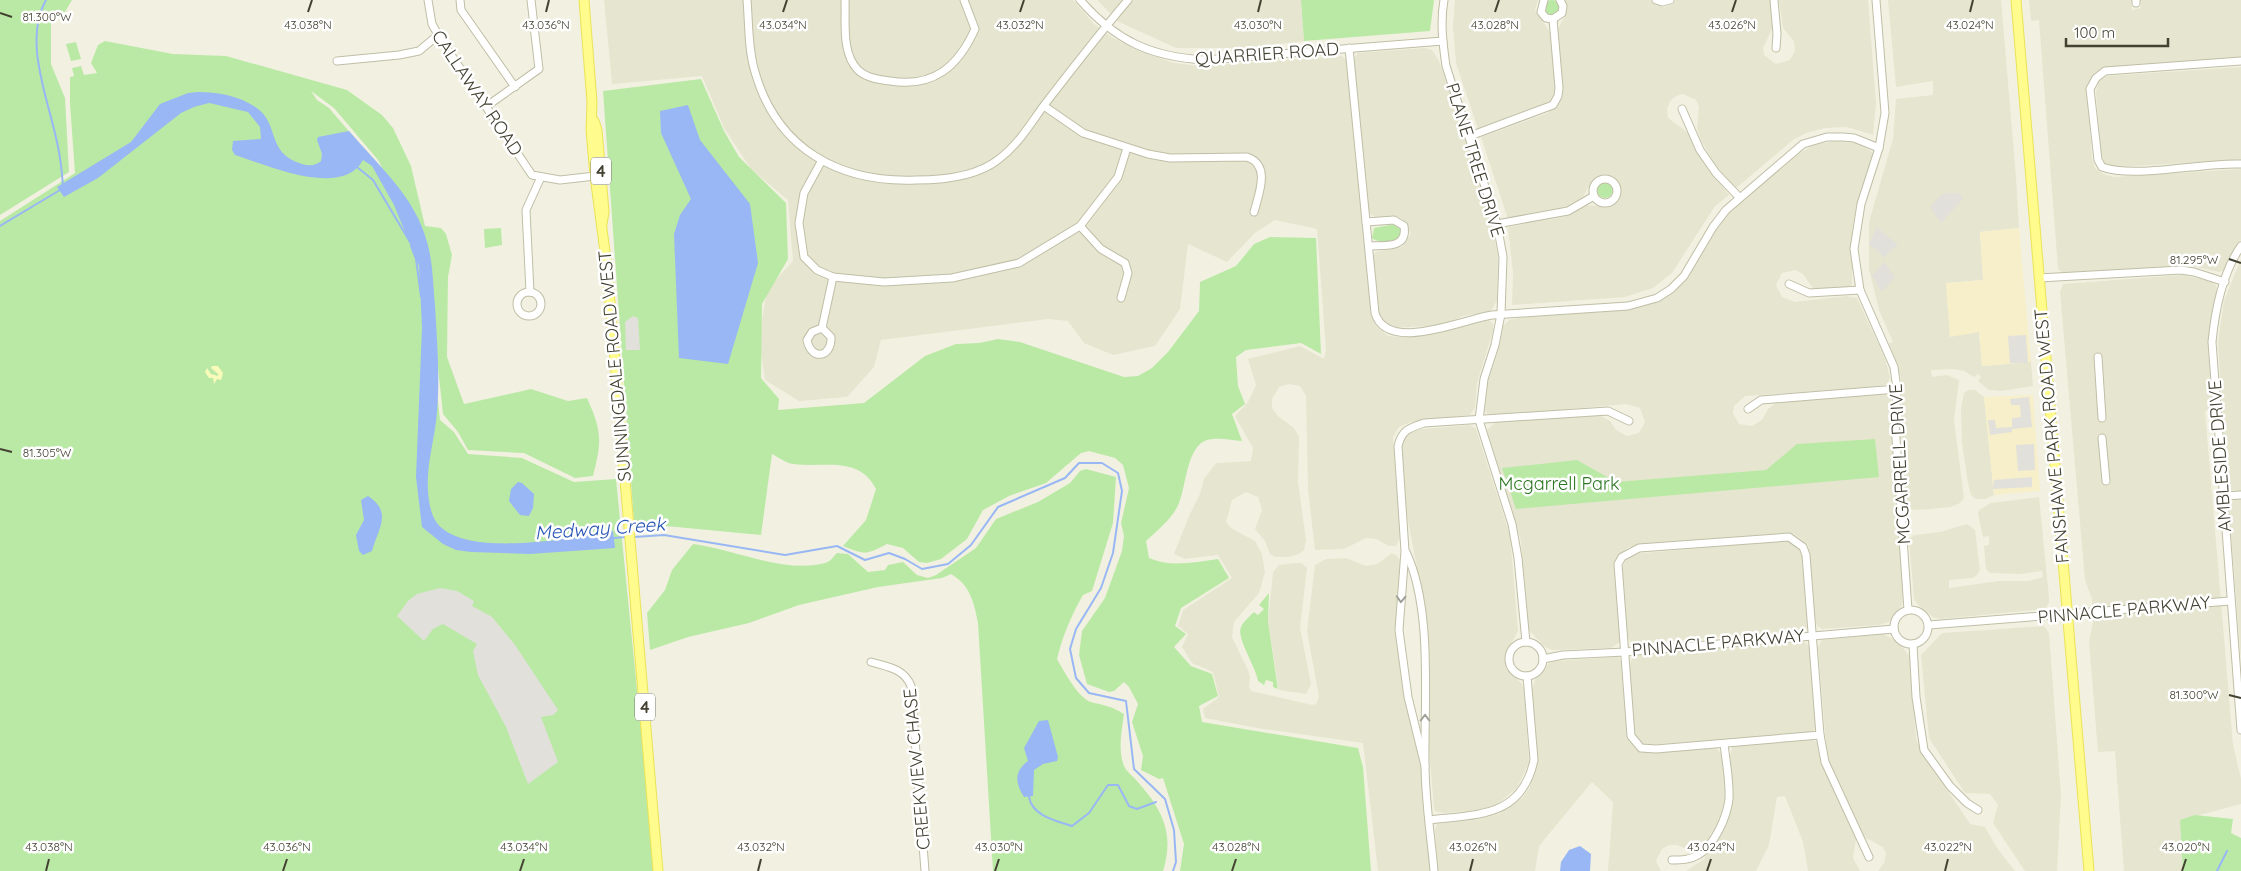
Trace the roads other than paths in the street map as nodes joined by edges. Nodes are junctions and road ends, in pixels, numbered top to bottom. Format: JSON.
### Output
{"nodes":[{"id":1,"x":428,"y":0,"type":"edge"},
{"id":2,"x":460,"y":0,"type":"edge"},
{"id":3,"x":532,"y":0,"type":"edge"},
{"id":4,"x":584,"y":0,"type":"edge"},
{"id":5,"x":747,"y":0,"type":"edge"},
{"id":6,"x":845,"y":0,"type":"edge"},
{"id":7,"x":964,"y":0,"type":"edge"},
{"id":8,"x":1080,"y":0,"type":"edge"},
{"id":9,"x":1128,"y":0,"type":"edge"},
{"id":10,"x":1444,"y":0,"type":"edge"},
{"id":11,"x":1544,"y":0,"type":"edge"},
{"id":12,"x":1560,"y":0,"type":"edge"},
{"id":13,"x":1656,"y":0,"type":"edge"},
{"id":14,"x":1670,"y":0,"type":"edge"},
{"id":15,"x":1774,"y":0,"type":"edge"},
{"id":16,"x":1876,"y":0,"type":"edge"},
{"id":17,"x":2016,"y":0,"type":"edge"},
{"id":18,"x":1553,"y":19,"type":"junction"},
{"id":19,"x":1105,"y":26,"type":"junction"},
{"id":20,"x":438,"y":36,"type":"junction"},
{"id":21,"x":1443,"y":41,"type":"junction"},
{"id":22,"x":1349,"y":48,"type":"junction"},
{"id":23,"x":1776,"y":48,"type":"dead end"},
{"id":24,"x":337,"y":61,"type":"dead end"},
{"id":25,"x":2241,"y":61,"type":"edge"},
{"id":26,"x":515,"y":87,"type":"junction"},
{"id":27,"x":487,"y":106,"type":"junction"},
{"id":28,"x":1044,"y":106,"type":"junction"},
{"id":29,"x":1682,"y":109,"type":"dead end"},
{"id":30,"x":593,"y":118,"type":"junction"},
{"id":31,"x":1470,"y":136,"type":"junction"},
{"id":32,"x":1127,"y":148,"type":"junction"},
{"id":33,"x":1879,"y":148,"type":"junction"},
{"id":34,"x":821,"y":162,"type":"junction"},
{"id":35,"x":2241,"y":164,"type":"edge"},
{"id":36,"x":595,"y":176,"type":"junction"},
{"id":37,"x":541,"y":177,"type":"junction"},
{"id":38,"x":1594,"y":196,"type":"dead end"},
{"id":39,"x":1739,"y":197,"type":"junction"},
{"id":40,"x":1254,"y":212,"type":"dead end"},
{"id":41,"x":1366,"y":222,"type":"junction"},
{"id":42,"x":602,"y":224,"type":"junction"},
{"id":43,"x":1497,"y":224,"type":"junction"},
{"id":44,"x":1080,"y":226,"type":"junction"},
{"id":45,"x":1369,"y":246,"type":"junction"},
{"id":46,"x":2241,"y":246,"type":"edge"},
{"id":47,"x":833,"y":277,"type":"junction"},
{"id":48,"x":2039,"y":278,"type":"junction"},
{"id":49,"x":2225,"y":282,"type":"junction"},
{"id":50,"x":1789,"y":284,"type":"dead end"},
{"id":51,"x":1860,"y":290,"type":"junction"},
{"id":52,"x":530,"y":292,"type":"dead end"},
{"id":53,"x":1121,"y":298,"type":"dead end"},
{"id":54,"x":1501,"y":314,"type":"junction"},
{"id":55,"x":822,"y":328,"type":"dead end"},
{"id":56,"x":2098,"y":357,"type":"dead end"},
{"id":57,"x":1897,"y":389,"type":"junction"},
{"id":58,"x":1748,"y":409,"type":"dead end"},
{"id":59,"x":2102,"y":418,"type":"dead end"},
{"id":60,"x":1479,"y":420,"type":"junction"},
{"id":61,"x":1629,"y":421,"type":"dead end"},
{"id":62,"x":2102,"y":438,"type":"dead end"},
{"id":63,"x":2106,"y":481,"type":"dead end"},
{"id":64,"x":2241,"y":495,"type":"edge"},
{"id":65,"x":2224,"y":496,"type":"junction"},
{"id":66,"x":1405,"y":551,"type":"junction"},
{"id":67,"x":2230,"y":602,"type":"junction"},
{"id":68,"x":1908,"y":610,"type":"junction"},
{"id":69,"x":2067,"y":614,"type":"junction"},
{"id":70,"x":1929,"y":626,"type":"junction"},
{"id":71,"x":1894,"y":629,"type":"junction"},
{"id":72,"x":1812,"y":634,"type":"junction"},
{"id":73,"x":1526,"y":642,"type":"junction"},
{"id":74,"x":1913,"y":644,"type":"junction"},
{"id":75,"x":1625,"y":652,"type":"junction"},
{"id":76,"x":1543,"y":659,"type":"junction"},
{"id":77,"x":870,"y":662,"type":"dead end"},
{"id":78,"x":1528,"y":676,"type":"junction"},
{"id":79,"x":2241,"y":730,"type":"edge"},
{"id":80,"x":1820,"y":735,"type":"junction"},
{"id":81,"x":1724,"y":744,"type":"junction"},
{"id":82,"x":1425,"y":766,"type":"junction"},
{"id":83,"x":1978,"y":810,"type":"dead end"},
{"id":84,"x":1430,"y":820,"type":"junction"},
{"id":85,"x":1869,"y":857,"type":"dead end"},
{"id":86,"x":1672,"y":860,"type":"dead end"},
{"id":87,"x":658,"y":871,"type":"edge"},
{"id":88,"x":925,"y":871,"type":"edge"},
{"id":89,"x":1434,"y":871,"type":"edge"},
{"id":90,"x":2089,"y":871,"type":"edge"}],
"edges":[{"from":1,"to":20,"type":"street","name":"CALLAWAY ROAD"},
{"from":2,"to":26,"type":"street"},
{"from":3,"to":26,"type":"street"},
{"from":4,"to":30,"type":"main road","name":"SUNNINGDALE ROAD WEST","number":"4"},
{"from":5,"to":34,"type":"street"},
{"from":6,"to":7,"type":"street"},
{"from":8,"to":19,"type":"street","name":"QUARRIER ROAD"},
{"from":9,"to":19,"type":"street"},
{"from":10,"to":21,"type":"street","name":"PLANE TREE DRIVE"},
{"from":11,"to":18,"type":"street"},
{"from":12,"to":18,"type":"street"},
{"from":13,"to":14,"type":"street"},
{"from":15,"to":23,"type":"street"},
{"from":16,"to":33,"type":"street","name":"MCGARRELL DRIVE"},
{"from":17,"to":48,"type":"main road","name":"FANSHAWE PARK ROAD WEST"},
{"from":18,"to":31,"type":"street"},
{"from":19,"to":22,"type":"street","name":"QUARRIER ROAD"},
{"from":19,"to":28,"type":"street"},
{"from":20,"to":24,"type":"street"},
{"from":20,"to":27,"type":"street","name":"CALLAWAY ROAD"},
{"from":21,"to":22,"type":"street","name":"QUARRIER ROAD"},
{"from":21,"to":31,"type":"street","name":"PLANE TREE DRIVE"},
{"from":22,"to":41,"type":"street"},
{"from":25,"to":35,"type":"street"},
{"from":26,"to":27,"type":"street"},
{"from":27,"to":37,"type":"street","name":"CALLAWAY ROAD"},
{"from":28,"to":32,"type":"street"},
{"from":28,"to":34,"type":"street"},
{"from":29,"to":39,"type":"street"},
{"from":30,"to":36,"type":"main road","name":"SUNNINGDALE ROAD WEST"},
{"from":30,"to":42,"type":"main road","name":"SUNNINGDALE ROAD WEST","number":"4"},
{"from":31,"to":43,"type":"street","name":"PLANE TREE DRIVE"},
{"from":32,"to":40,"type":"street"},
{"from":32,"to":44,"type":"street"},
{"from":33,"to":39,"type":"street"},
{"from":33,"to":51,"type":"street","name":"MCGARRELL DRIVE"},
{"from":34,"to":47,"type":"street"},
{"from":36,"to":37,"type":"street"},
{"from":36,"to":42,"type":"main road","name":"SUNNINGDALE ROAD WEST"},
{"from":37,"to":52,"type":"street"},
{"from":38,"to":43,"type":"street"},
{"from":39,"to":54,"type":"street"},
{"from":41,"to":45,"type":"street"},
{"from":41,"to":45,"type":"street"},
{"from":42,"to":87,"type":"main road","name":"SUNNINGDALE ROAD WEST","number":"4"},
{"from":43,"to":54,"type":"street","name":"PLANE TREE DRIVE"},
{"from":44,"to":47,"type":"street"},
{"from":44,"to":53,"type":"street"},
{"from":45,"to":54,"type":"street"},
{"from":46,"to":49,"type":"street","name":"AMBLESIDE DRIVE"},
{"from":47,"to":55,"type":"street"},
{"from":48,"to":49,"type":"street"},
{"from":48,"to":69,"type":"main road","name":"FANSHAWE PARK ROAD WEST"},
{"from":49,"to":65,"type":"street","name":"AMBLESIDE DRIVE"},
{"from":50,"to":51,"type":"street"},
{"from":51,"to":57,"type":"street","name":"MCGARRELL DRIVE"},
{"from":54,"to":60,"type":"street","name":"PLANE TREE DRIVE"},
{"from":56,"to":59,"type":"street"},
{"from":57,"to":58,"type":"street"},
{"from":57,"to":68,"type":"street","name":"MCGARRELL DRIVE"},
{"from":60,"to":61,"type":"street"},
{"from":60,"to":66,"type":"street"},
{"from":60,"to":73,"type":"street","name":"PLANE TREE DRIVE"},
{"from":62,"to":63,"type":"street"},
{"from":64,"to":65,"type":"street"},
{"from":65,"to":67,"type":"street","name":"AMBLESIDE DRIVE"},
{"from":82,"to":66,"type":"street","one_way":true},
{"from":66,"to":82,"type":"street","one_way":true},
{"from":67,"to":69,"type":"street","name":"PINNACLE PARKWAY"},
{"from":67,"to":79,"type":"street","name":"AMBLESIDE DRIVE"},
{"from":68,"to":70,"type":"street"},
{"from":68,"to":71,"type":"street"},
{"from":69,"to":70,"type":"street","name":"PINNACLE PARKWAY"},
{"from":69,"to":90,"type":"main road","name":"FANSHAWE PARK ROAD WEST"},
{"from":70,"to":74,"type":"street"},
{"from":71,"to":72,"type":"street","name":"PINNACLE PARKWAY"},
{"from":71,"to":74,"type":"street"},
{"from":72,"to":75,"type":"street","name":"PINNACLE PARKWAY"},
{"from":72,"to":75,"type":"street"},
{"from":72,"to":80,"type":"street"},
{"from":73,"to":76,"type":"street"},
{"from":73,"to":78,"type":"street"},
{"from":74,"to":83,"type":"street"},
{"from":75,"to":76,"type":"street","name":"PINNACLE PARKWAY"},
{"from":75,"to":81,"type":"street"},
{"from":76,"to":78,"type":"street"},
{"from":77,"to":88,"type":"street","name":"CREEKVIEW CHASE"},
{"from":78,"to":84,"type":"street"},
{"from":80,"to":81,"type":"street"},
{"from":80,"to":85,"type":"street"},
{"from":81,"to":86,"type":"street"},
{"from":82,"to":84,"type":"street"},
{"from":84,"to":89,"type":"street"}]}
